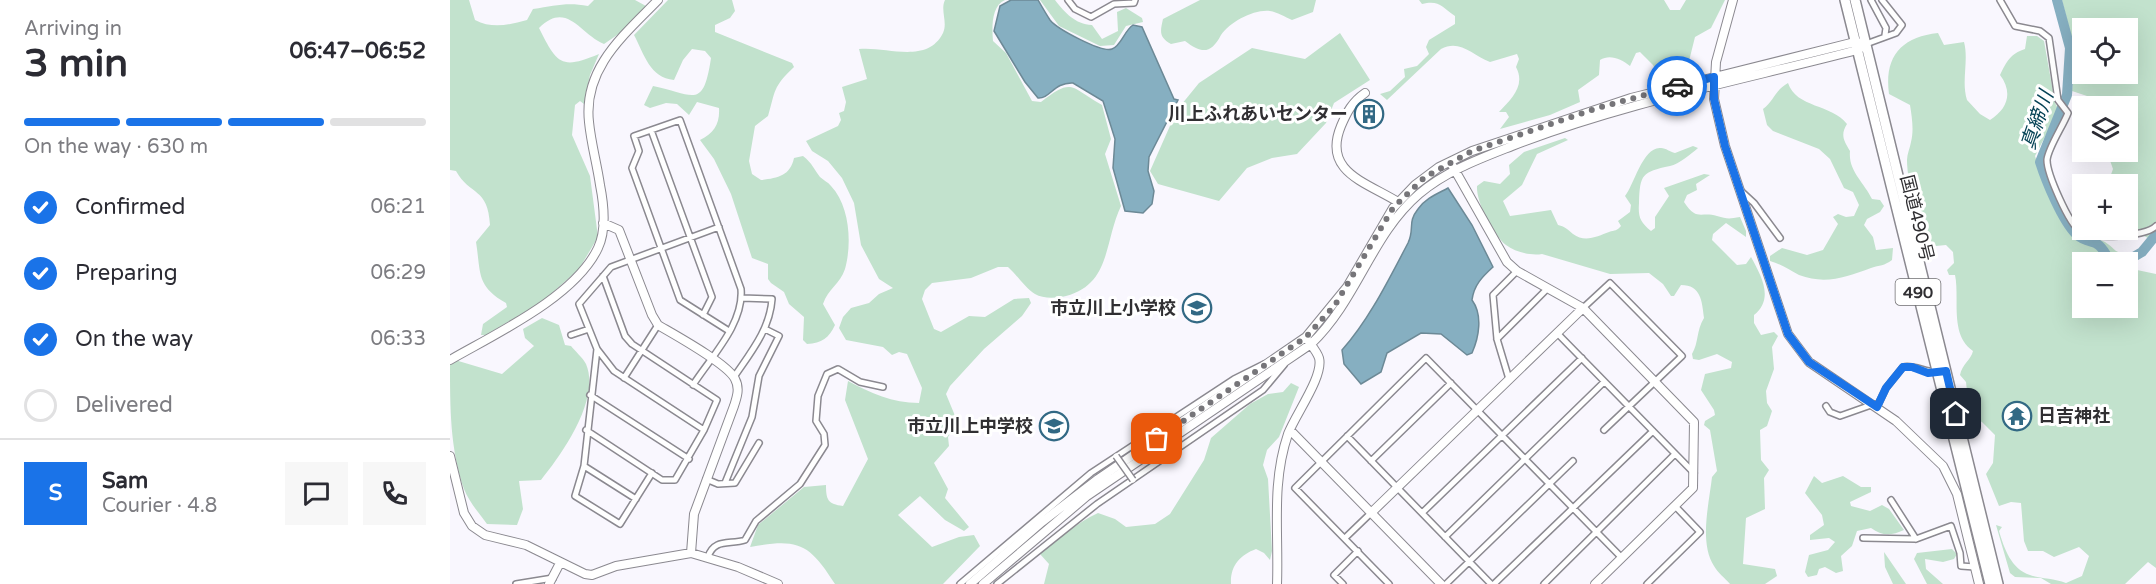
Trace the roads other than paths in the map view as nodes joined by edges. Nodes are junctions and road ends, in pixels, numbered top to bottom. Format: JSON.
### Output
{"nodes":[{"id":1,"x":658,"y":0,"type":"edge"},
{"id":2,"x":1068,"y":0,"type":"edge"},
{"id":3,"x":1135,"y":0,"type":"edge"},
{"id":4,"x":1733,"y":0,"type":"edge"},
{"id":5,"x":1845,"y":0,"type":"edge"},
{"id":6,"x":1855,"y":0,"type":"edge"},
{"id":7,"x":1871,"y":0,"type":"edge"},
{"id":8,"x":1882,"y":0,"type":"edge"},
{"id":9,"x":2000,"y":0,"type":"edge"},
{"id":10,"x":1885,"y":35,"type":"junction"},
{"id":11,"x":1866,"y":44,"type":"junction"},
{"id":12,"x":1856,"y":46,"type":"junction"},
{"id":13,"x":1714,"y":77,"type":"junction"},
{"id":14,"x":1713,"y":87,"type":"junction"},
{"id":15,"x":1365,"y":93,"type":"dead end"},
{"id":16,"x":651,"y":130,"type":"junction"},
{"id":17,"x":1450,"y":161,"type":"junction"},
{"id":18,"x":1455,"y":170,"type":"junction"},
{"id":19,"x":1740,"y":190,"type":"junction"},
{"id":20,"x":1398,"y":202,"type":"junction"},
{"id":21,"x":603,"y":223,"type":"junction"},
{"id":22,"x":2156,"y":226,"type":"edge"},
{"id":23,"x":719,"y":227,"type":"junction"},
{"id":24,"x":690,"y":238,"type":"junction"},
{"id":25,"x":1780,"y":238,"type":"dead end"},
{"id":26,"x":661,"y":248,"type":"junction"},
{"id":27,"x":630,"y":259,"type":"junction"},
{"id":28,"x":1517,"y":271,"type":"junction"},
{"id":29,"x":603,"y":276,"type":"junction"},
{"id":30,"x":1548,"y":288,"type":"junction"},
{"id":31,"x":742,"y":298,"type":"junction"},
{"id":32,"x":1582,"y":308,"type":"junction"},
{"id":33,"x":703,"y":315,"type":"junction"},
{"id":34,"x":658,"y":325,"type":"junction"},
{"id":35,"x":589,"y":329,"type":"junction"},
{"id":36,"x":765,"y":329,"type":"junction"},
{"id":37,"x":729,"y":331,"type":"junction"},
{"id":38,"x":1557,"y":333,"type":"junction"},
{"id":39,"x":571,"y":335,"type":"dead end"},
{"id":40,"x":1306,"y":337,"type":"junction"},
{"id":41,"x":1497,"y":339,"type":"junction"},
{"id":42,"x":1311,"y":344,"type":"junction"},
{"id":43,"x":597,"y":349,"type":"junction"},
{"id":44,"x":641,"y":352,"type":"junction"},
{"id":45,"x":710,"y":358,"type":"junction"},
{"id":46,"x":1582,"y":358,"type":"junction"},
{"id":47,"x":450,"y":360,"type":"edge"},
{"id":48,"x":1271,"y":362,"type":"junction"},
{"id":49,"x":1287,"y":362,"type":"junction"},
{"id":50,"x":1941,"y":372,"type":"junction"},
{"id":51,"x":734,"y":377,"type":"junction"},
{"id":52,"x":624,"y":378,"type":"junction"},
{"id":53,"x":1509,"y":379,"type":"junction"},
{"id":54,"x":1604,"y":382,"type":"junction"},
{"id":55,"x":1655,"y":382,"type":"junction"},
{"id":56,"x":1451,"y":383,"type":"junction"},
{"id":57,"x":693,"y":385,"type":"junction"},
{"id":58,"x":883,"y":387,"type":"dead end"},
{"id":59,"x":590,"y":395,"type":"junction"},
{"id":60,"x":1628,"y":406,"type":"junction"},
{"id":61,"x":1826,"y":406,"type":"dead end"},
{"id":62,"x":1875,"y":406,"type":"junction"},
{"id":63,"x":1477,"y":410,"type":"junction"},
{"id":64,"x":586,"y":430,"type":"junction"},
{"id":65,"x":704,"y":430,"type":"junction"},
{"id":66,"x":1290,"y":430,"type":"junction"},
{"id":67,"x":1604,"y":430,"type":"dead end"},
{"id":68,"x":1653,"y":430,"type":"junction"},
{"id":69,"x":1347,"y":436,"type":"junction"},
{"id":70,"x":1502,"y":436,"type":"junction"},
{"id":71,"x":759,"y":443,"type":"dead end"},
{"id":72,"x":1675,"y":454,"type":"junction"},
{"id":73,"x":450,"y":456,"type":"edge"},
{"id":74,"x":1116,"y":456,"type":"junction"},
{"id":75,"x":689,"y":459,"type":"junction"},
{"id":76,"x":1525,"y":459,"type":"junction"},
{"id":77,"x":1371,"y":460,"type":"junction"},
{"id":78,"x":1321,"y":461,"type":"junction"},
{"id":79,"x":1573,"y":461,"type":"dead end"},
{"id":80,"x":584,"y":466,"type":"junction"},
{"id":81,"x":652,"y":473,"type":"junction"},
{"id":82,"x":1694,"y":473,"type":"junction"},
{"id":83,"x":706,"y":479,"type":"junction"},
{"id":84,"x":1133,"y":480,"type":"junction"},
{"id":85,"x":725,"y":483,"type":"junction"},
{"id":86,"x":1549,"y":484,"type":"junction"},
{"id":87,"x":1397,"y":488,"type":"junction"},
{"id":88,"x":636,"y":499,"type":"junction"},
{"id":89,"x":1891,"y":500,"type":"dead end"},
{"id":90,"x":1675,"y":506,"type":"junction"},
{"id":91,"x":1573,"y":508,"type":"junction"},
{"id":92,"x":1372,"y":512,"type":"junction"},
{"id":93,"x":1422,"y":513,"type":"junction"},
{"id":94,"x":1597,"y":533,"type":"junction"},
{"id":95,"x":1445,"y":537,"type":"junction"},
{"id":96,"x":1345,"y":538,"type":"junction"},
{"id":97,"x":1863,"y":538,"type":"dead end"},
{"id":98,"x":1916,"y":539,"type":"junction"},
{"id":99,"x":1358,"y":551,"type":"junction"},
{"id":100,"x":691,"y":554,"type":"junction"},
{"id":101,"x":708,"y":557,"type":"junction"},
{"id":102,"x":1622,"y":558,"type":"junction"},
{"id":103,"x":1470,"y":562,"type":"junction"},
{"id":104,"x":560,"y":563,"type":"junction"},
{"id":105,"x":1975,"y":567,"type":"junction"},
{"id":106,"x":551,"y":580,"type":"edge"},
{"id":107,"x":516,"y":584,"type":"edge"},
{"id":108,"x":778,"y":584,"type":"edge"},
{"id":109,"x":960,"y":584,"type":"edge"},
{"id":110,"x":970,"y":584,"type":"edge"},
{"id":111,"x":983,"y":584,"type":"edge"},
{"id":112,"x":997,"y":584,"type":"edge"},
{"id":113,"x":1277,"y":584,"type":"edge"},
{"id":114,"x":1343,"y":584,"type":"edge"},
{"id":115,"x":1389,"y":584,"type":"edge"},
{"id":116,"x":1441,"y":584,"type":"edge"},
{"id":117,"x":1446,"y":584,"type":"edge"},
{"id":118,"x":1493,"y":584,"type":"edge"},
{"id":119,"x":1544,"y":584,"type":"edge"},
{"id":120,"x":1595,"y":584,"type":"edge"},
{"id":121,"x":1647,"y":584,"type":"edge"},
{"id":122,"x":1979,"y":584,"type":"edge"},
{"id":123,"x":1990,"y":584,"type":"edge"},
{"id":124,"x":1998,"y":584,"type":"edge"}],
"edges":[{"from":1,"to":21,"type":"street"},
{"from":2,"to":3,"type":"street"},
{"from":4,"to":13,"type":"street"},
{"from":5,"to":12,"type":"highway","name":"国道490号","number":"490"},
{"from":6,"to":11,"type":"highway","name":"国道490号","number":"490"},
{"from":7,"to":10,"type":"street"},
{"from":8,"to":10,"type":"street"},
{"from":9,"to":22,"type":"street"},
{"from":10,"to":11,"type":"street"},
{"from":11,"to":12,"type":"street"},
{"from":11,"to":50,"type":"highway","name":"国道490号","number":"490"},
{"from":12,"to":13,"type":"street"},
{"from":12,"to":14,"type":"street"},
{"from":12,"to":50,"type":"highway","name":"国道490号","number":"490"},
{"from":13,"to":14,"type":"street"},
{"from":13,"to":17,"type":"street"},
{"from":14,"to":18,"type":"street"},
{"from":14,"to":19,"type":"street"},
{"from":15,"to":20,"type":"street"},
{"from":16,"to":23,"type":"street"},
{"from":16,"to":24,"type":"street"},
{"from":16,"to":26,"type":"street"},
{"from":17,"to":18,"type":"street"},
{"from":17,"to":20,"type":"street"},
{"from":18,"to":28,"type":"street"},
{"from":18,"to":42,"type":"street"},
{"from":19,"to":25,"type":"street"},
{"from":19,"to":62,"type":"street"},
{"from":20,"to":40,"type":"street"},
{"from":21,"to":27,"type":"street"},
{"from":21,"to":47,"type":"street"},
{"from":23,"to":24,"type":"street"},
{"from":23,"to":31,"type":"street"},
{"from":24,"to":26,"type":"street"},
{"from":24,"to":33,"type":"street"},
{"from":26,"to":27,"type":"street"},
{"from":26,"to":33,"type":"street"},
{"from":27,"to":29,"type":"street"},
{"from":27,"to":34,"type":"street"},
{"from":28,"to":30,"type":"street"},
{"from":28,"to":41,"type":"street"},
{"from":29,"to":35,"type":"street"},
{"from":29,"to":44,"type":"street"},
{"from":30,"to":32,"type":"street"},
{"from":30,"to":41,"type":"street"},
{"from":31,"to":36,"type":"street"},
{"from":31,"to":37,"type":"street"},
{"from":32,"to":38,"type":"street"},
{"from":32,"to":55,"type":"street"},
{"from":32,"to":55,"type":"street"},
{"from":33,"to":37,"type":"street"},
{"from":34,"to":44,"type":"street"},
{"from":34,"to":45,"type":"street"},
{"from":35,"to":39,"type":"street"},
{"from":35,"to":43,"type":"street"},
{"from":36,"to":51,"type":"street"},
{"from":36,"to":85,"type":"street"},
{"from":37,"to":45,"type":"street"},
{"from":38,"to":46,"type":"street"},
{"from":38,"to":53,"type":"street"},
{"from":40,"to":42,"type":"street"},
{"from":40,"to":48,"type":"street"},
{"from":41,"to":53,"type":"street"},
{"from":42,"to":49,"type":"street"},
{"from":42,"to":66,"type":"street"},
{"from":43,"to":52,"type":"street"},
{"from":43,"to":59,"type":"street"},
{"from":44,"to":52,"type":"street"},
{"from":44,"to":57,"type":"street"},
{"from":45,"to":51,"type":"street"},
{"from":45,"to":57,"type":"street"},
{"from":46,"to":54,"type":"street"},
{"from":46,"to":70,"type":"street"},
{"from":48,"to":74,"type":"street"},
{"from":48,"to":110,"type":"street"},
{"from":49,"to":84,"type":"street"},
{"from":49,"to":111,"type":"street"},
{"from":50,"to":62,"type":"street"},
{"from":50,"to":123,"type":"highway","name":"国道490号","number":"490"},
{"from":50,"to":124,"type":"highway","name":"国道490号","number":"490"},
{"from":51,"to":83,"type":"street"},
{"from":52,"to":65,"type":"street"},
{"from":53,"to":63,"type":"street"},
{"from":54,"to":60,"type":"street"},
{"from":54,"to":76,"type":"street"},
{"from":55,"to":60,"type":"street"},
{"from":55,"to":82,"type":"street"},
{"from":56,"to":63,"type":"street"},
{"from":56,"to":69,"type":"street"},
{"from":56,"to":77,"type":"street"},
{"from":57,"to":65,"type":"street"},
{"from":58,"to":101,"type":"street"},
{"from":59,"to":64,"type":"street"},
{"from":59,"to":75,"type":"street"},
{"from":60,"to":67,"type":"street"},
{"from":60,"to":68,"type":"street"},
{"from":61,"to":62,"type":"street"},
{"from":62,"to":105,"type":"street"},
{"from":63,"to":70,"type":"street"},
{"from":63,"to":87,"type":"street"},
{"from":64,"to":80,"type":"street"},
{"from":64,"to":81,"type":"street"},
{"from":65,"to":75,"type":"street"},
{"from":66,"to":78,"type":"street"},
{"from":66,"to":113,"type":"street"},
{"from":68,"to":72,"type":"street"},
{"from":68,"to":91,"type":"street"},
{"from":69,"to":77,"type":"street"},
{"from":69,"to":78,"type":"street"},
{"from":70,"to":76,"type":"street"},
{"from":70,"to":93,"type":"street"},
{"from":71,"to":85,"type":"street"},
{"from":72,"to":82,"type":"street"},
{"from":72,"to":94,"type":"street"},
{"from":73,"to":104,"type":"street"},
{"from":74,"to":84,"type":"street","bridge":true},
{"from":74,"to":109,"type":"street"},
{"from":75,"to":81,"type":"street"},
{"from":76,"to":86,"type":"street"},
{"from":76,"to":95,"type":"street"},
{"from":77,"to":87,"type":"street"},
{"from":78,"to":92,"type":"street"},
{"from":78,"to":96,"type":"street"},
{"from":79,"to":86,"type":"street"},
{"from":80,"to":88,"type":"street"},
{"from":80,"to":88,"type":"street"},
{"from":81,"to":88,"type":"street"},
{"from":82,"to":90,"type":"street"},
{"from":83,"to":85,"type":"street"},
{"from":83,"to":100,"type":"street"},
{"from":84,"to":112,"type":"street"},
{"from":86,"to":91,"type":"street"},
{"from":86,"to":103,"type":"street"},
{"from":87,"to":92,"type":"street"},
{"from":87,"to":93,"type":"street"},
{"from":89,"to":98,"type":"street"},
{"from":90,"to":102,"type":"street"},
{"from":90,"to":121,"type":"street"},
{"from":91,"to":94,"type":"street"},
{"from":91,"to":118,"type":"street"},
{"from":92,"to":96,"type":"street"},
{"from":92,"to":116,"type":"street"},
{"from":93,"to":95,"type":"street"},
{"from":94,"to":102,"type":"street"},
{"from":94,"to":119,"type":"street"},
{"from":95,"to":103,"type":"street"},
{"from":96,"to":99,"type":"street"},
{"from":97,"to":98,"type":"street"},
{"from":98,"to":105,"type":"street"},
{"from":99,"to":114,"type":"street"},
{"from":99,"to":115,"type":"street"},
{"from":100,"to":101,"type":"street"},
{"from":100,"to":104,"type":"street"},
{"from":101,"to":108,"type":"street"},
{"from":102,"to":120,"type":"street"},
{"from":103,"to":117,"type":"street"},
{"from":103,"to":118,"type":"street"},
{"from":104,"to":106,"type":"street"},
{"from":105,"to":122,"type":"street"},
{"from":106,"to":107,"type":"street"}]}
